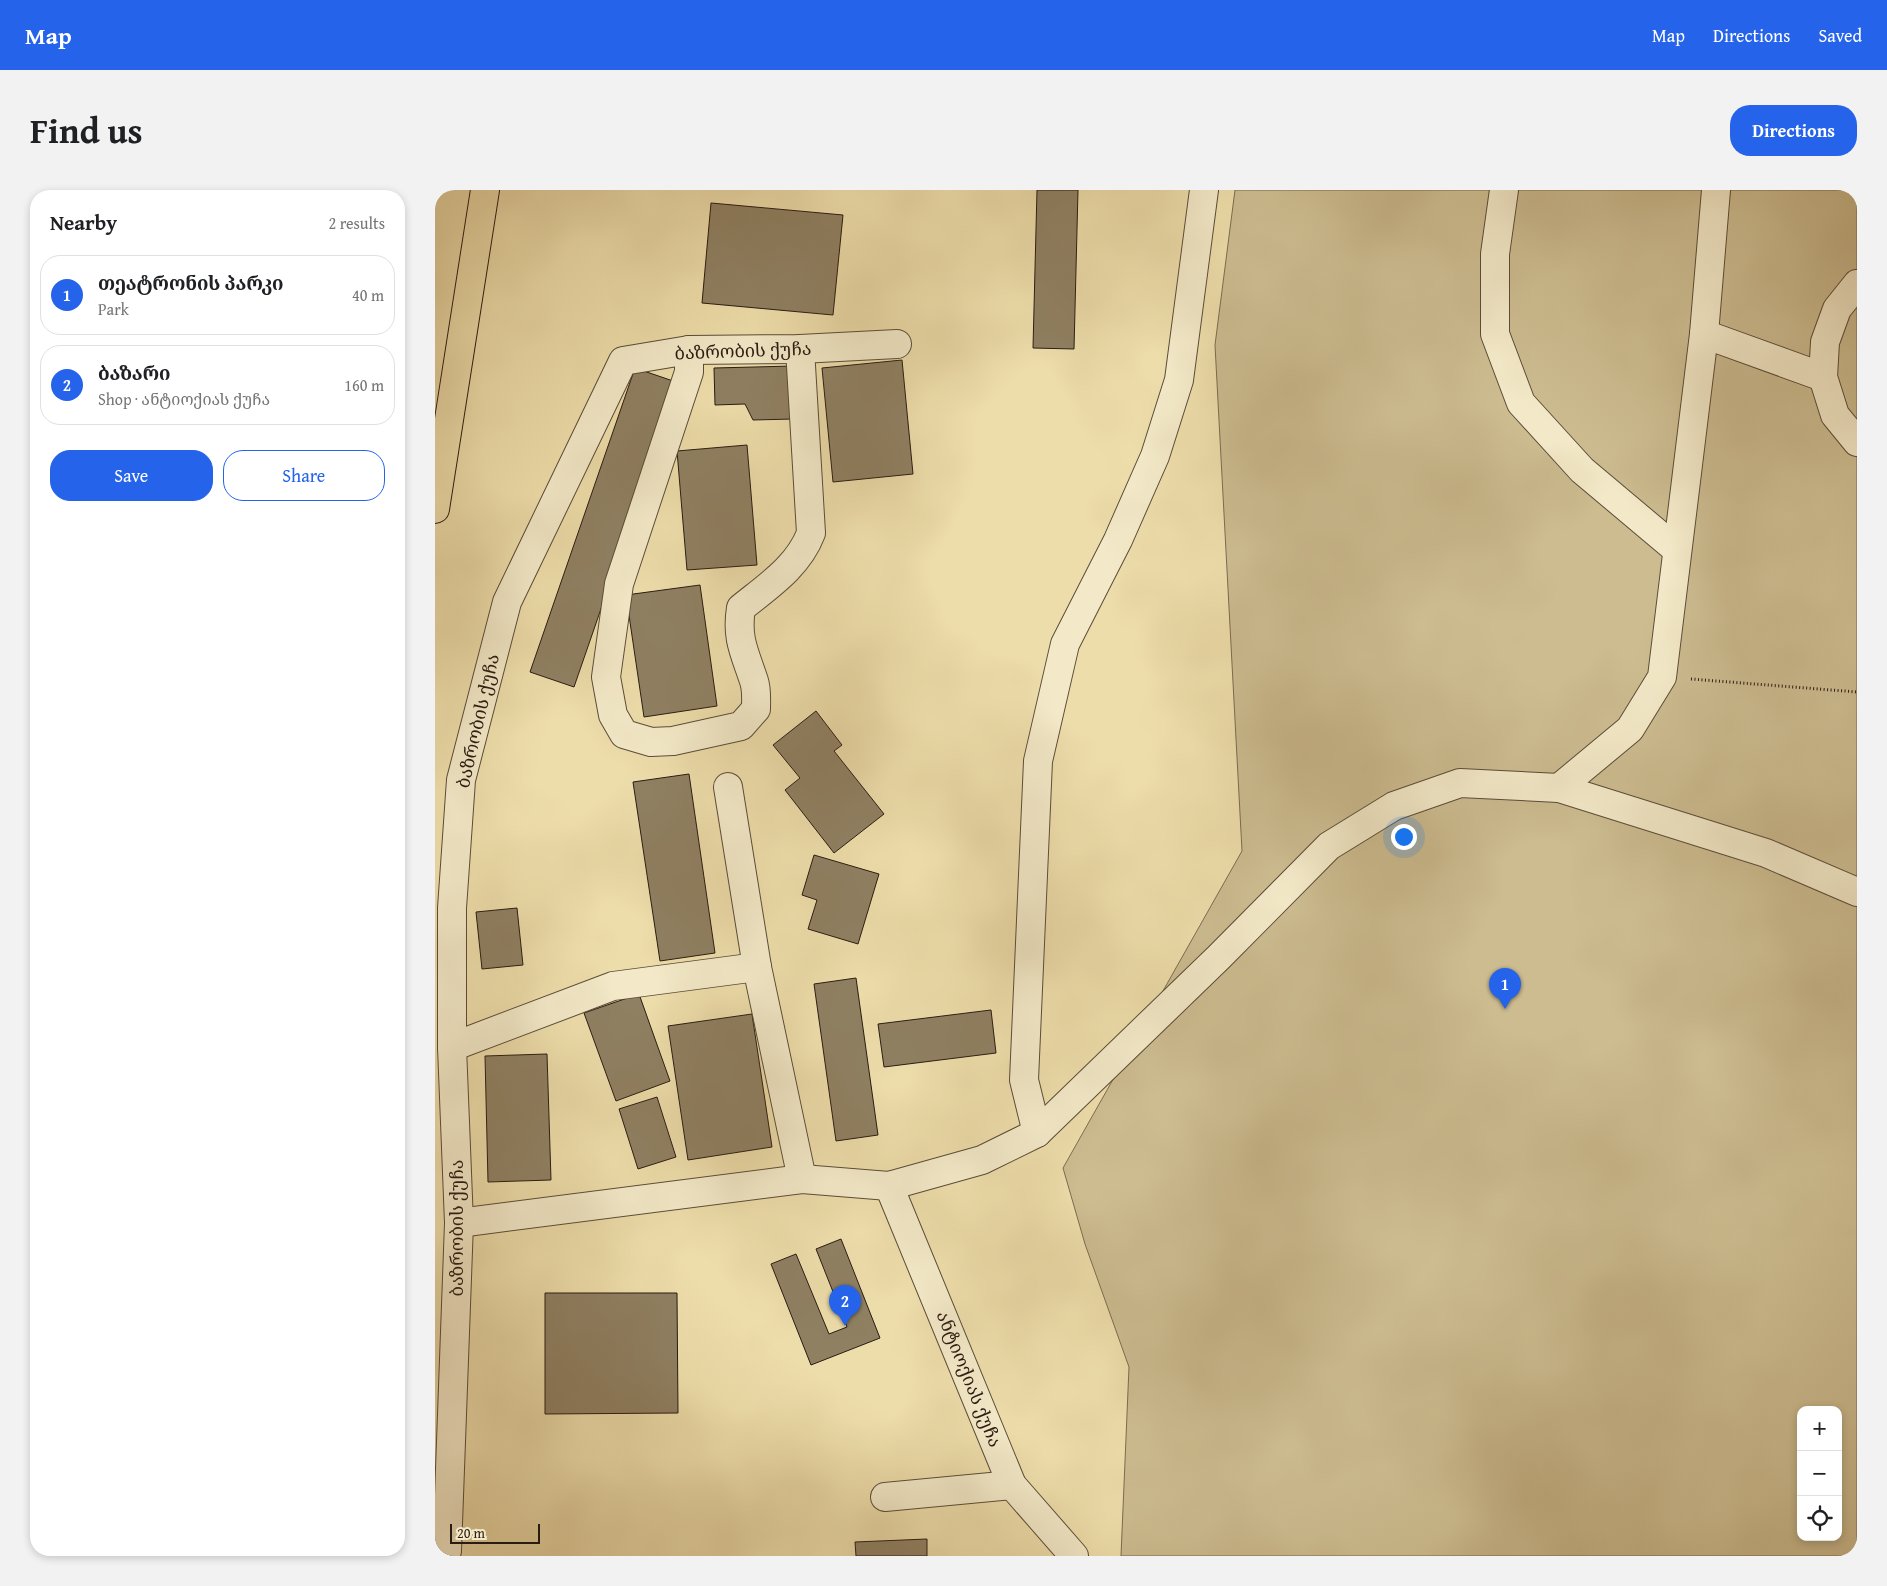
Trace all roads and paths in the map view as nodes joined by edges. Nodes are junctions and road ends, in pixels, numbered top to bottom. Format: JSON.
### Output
{"nodes":[{"id":1,"x":485,"y":190,"type":"edge"},
{"id":2,"x":1205,"y":190,"type":"edge"},
{"id":3,"x":1504,"y":190,"type":"edge"},
{"id":4,"x":1716,"y":190,"type":"edge"},
{"id":5,"x":1857,"y":284,"type":"edge"},
{"id":6,"x":1704,"y":334,"type":"junction"},
{"id":7,"x":897,"y":344,"type":"dead end"},
{"id":8,"x":800,"y":349,"type":"junction"},
{"id":9,"x":689,"y":350,"type":"junction"},
{"id":10,"x":1823,"y":377,"type":"junction"},
{"id":11,"x":1857,"y":442,"type":"edge"},
{"id":12,"x":435,"y":509,"type":"edge"},
{"id":13,"x":1676,"y":549,"type":"junction"},
{"id":14,"x":1662,"y":677,"type":"junction"},
{"id":15,"x":1857,"y":692,"type":"edge"},
{"id":16,"x":728,"y":787,"type":"dead end"},
{"id":17,"x":1559,"y":788,"type":"junction"},
{"id":18,"x":1857,"y":892,"type":"edge"},
{"id":19,"x":757,"y":967,"type":"junction"},
{"id":20,"x":452,"y":1046,"type":"junction"},
{"id":21,"x":1037,"y":1133,"type":"junction"},
{"id":22,"x":802,"y":1179,"type":"junction"},
{"id":23,"x":889,"y":1186,"type":"junction"},
{"id":24,"x":459,"y":1223,"type":"junction"},
{"id":25,"x":1012,"y":1485,"type":"junction"},
{"id":26,"x":885,"y":1497,"type":"dead end"},
{"id":27,"x":444,"y":1553,"type":"edge"},
{"id":28,"x":1074,"y":1556,"type":"edge"}],
"edges":[{"from":1,"to":12,"type":"main road"},
{"from":2,"to":21,"type":"street"},
{"from":3,"to":13,"type":"street"},
{"from":4,"to":6,"type":"street"},
{"from":5,"to":10,"type":"street"},
{"from":6,"to":10,"type":"street"},
{"from":6,"to":13,"type":"street"},
{"from":7,"to":8,"type":"street","name":"ბაზრობის ქუჩა"},
{"from":8,"to":9,"type":"street","name":"ბაზრობის ქუჩა"},
{"from":8,"to":9,"type":"street"},
{"from":9,"to":20,"type":"street","name":"ბაზრობის ქუჩა"},
{"from":10,"to":11,"type":"street"},
{"from":13,"to":14,"type":"street"},
{"from":14,"to":15,"type":"path"},
{"from":14,"to":17,"type":"street"},
{"from":16,"to":19,"type":"street"},
{"from":17,"to":18,"type":"street"},
{"from":17,"to":21,"type":"street"},
{"from":19,"to":20,"type":"street"},
{"from":19,"to":22,"type":"street"},
{"from":20,"to":24,"type":"street","name":"ბაზრობის ქუჩა"},
{"from":21,"to":23,"type":"street"},
{"from":22,"to":23,"type":"street"},
{"from":22,"to":24,"type":"street"},
{"from":23,"to":25,"type":"street","name":"ანტიოქიას ქუჩა"},
{"from":24,"to":27,"type":"street","name":"ბაზრობის ქუჩა"},
{"from":25,"to":26,"type":"street"},
{"from":25,"to":28,"type":"street","name":"ანტიოქიას ქუჩა"}]}
